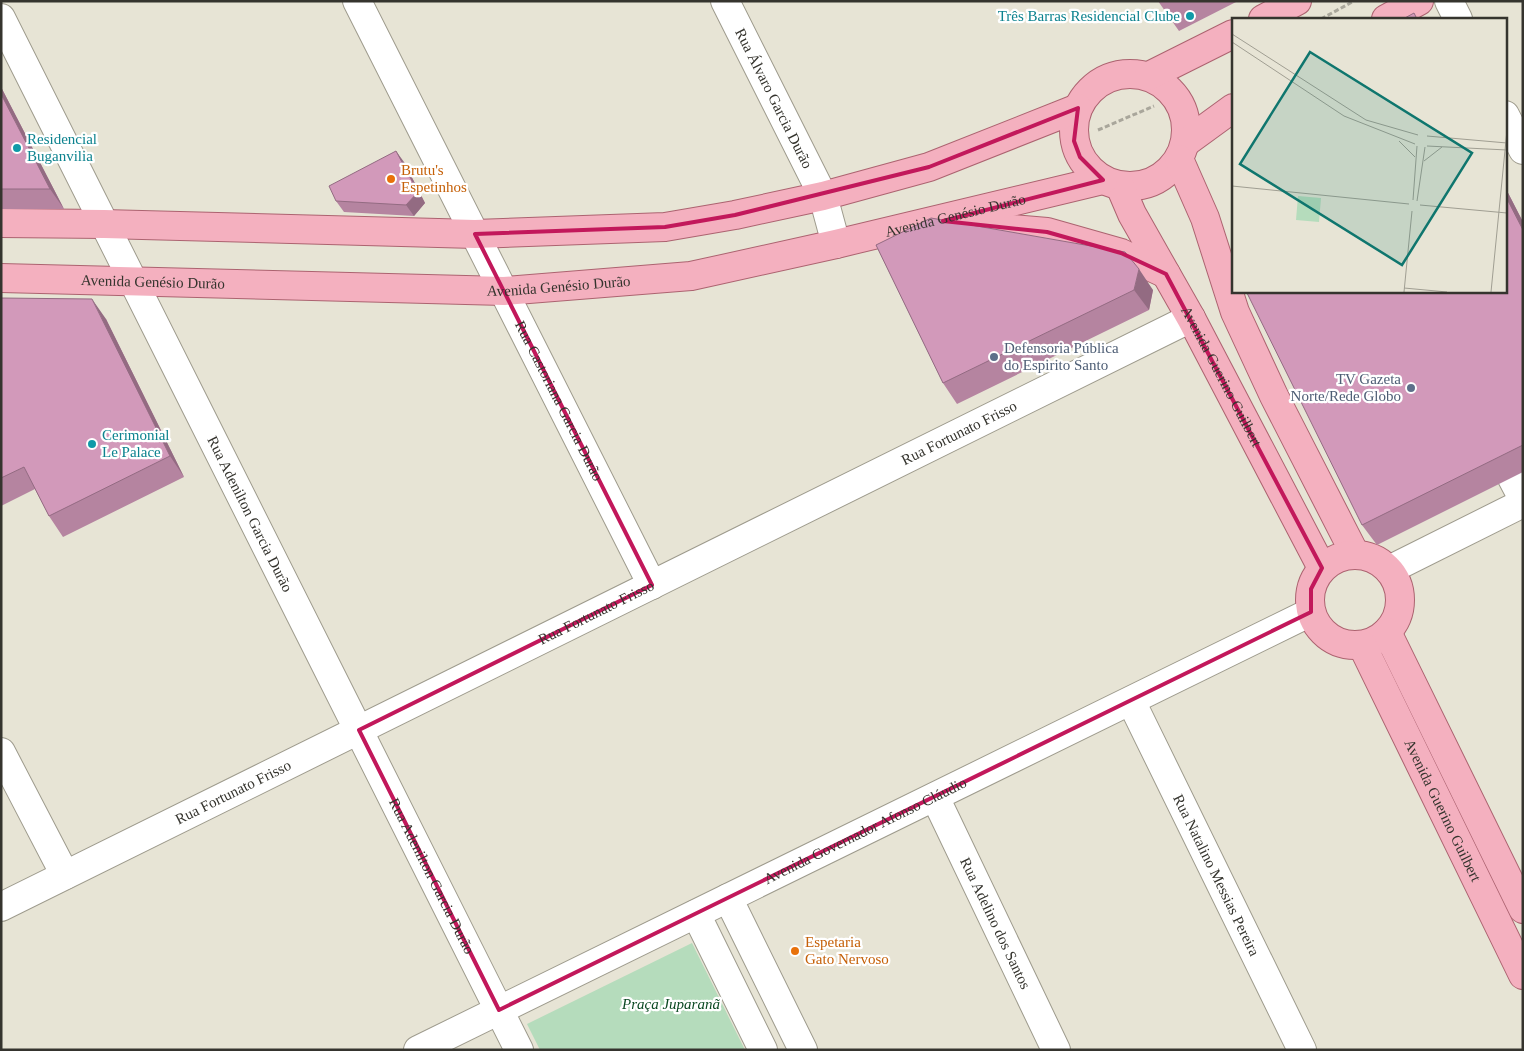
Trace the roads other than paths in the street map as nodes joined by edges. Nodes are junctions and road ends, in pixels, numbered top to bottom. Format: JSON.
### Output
{"nodes":[{"id":1,"x":357,"y":1,"type":"edge"},
{"id":2,"x":725,"y":1,"type":"edge"},
{"id":3,"x":1297,"y":1,"type":"edge"},
{"id":4,"x":1419,"y":1,"type":"edge"},
{"id":5,"x":1449,"y":1,"type":"edge"},
{"id":6,"x":1,"y":18,"type":"edge"},
{"id":7,"x":1265,"y":18,"type":"edge"},
{"id":8,"x":1388,"y":18,"type":"edge"},
{"id":9,"x":1458,"y":18,"type":"edge"},
{"id":10,"x":1232,"y":34,"type":"edge"},
{"id":11,"x":1149,"y":76,"type":"junction"},
{"id":12,"x":1078,"y":108,"type":"junction"},
{"id":13,"x":1232,"y":109,"type":"edge"},
{"id":14,"x":1506,"y":116,"type":"edge"},
{"id":15,"x":1523,"y":150,"type":"edge"},
{"id":16,"x":1182,"y":151,"type":"junction"},
{"id":17,"x":1111,"y":183,"type":"junction"},
{"id":18,"x":823,"y":196,"type":"junction"},
{"id":19,"x":1,"y":223,"type":"edge"},
{"id":20,"x":921,"y":223,"type":"junction"},
{"id":21,"x":104,"y":224,"type":"junction"},
{"id":22,"x":475,"y":234,"type":"junction"},
{"id":23,"x":836,"y":244,"type":"junction"},
{"id":24,"x":1166,"y":274,"type":"junction"},
{"id":25,"x":1,"y":278,"type":"edge"},
{"id":26,"x":133,"y":281,"type":"junction"},
{"id":27,"x":504,"y":291,"type":"junction"},
{"id":28,"x":1235,"y":302,"type":"edge"},
{"id":29,"x":1191,"y":318,"type":"junction"},
{"id":30,"x":1478,"y":472,"type":"edge"},
{"id":31,"x":1523,"y":499,"type":"edge"},
{"id":32,"x":1523,"y":503,"type":"edge"},
{"id":33,"x":1355,"y":554,"type":"junction"},
{"id":34,"x":1322,"y":568,"type":"junction"},
{"id":35,"x":1389,"y":570,"type":"junction"},
{"id":36,"x":652,"y":585,"type":"junction"},
{"id":37,"x":1311,"y":612,"type":"junction"},
{"id":38,"x":1387,"y":632,"type":"junction"},
{"id":39,"x":1362,"y":645,"type":"junction"},
{"id":40,"x":1131,"y":701,"type":"junction"},
{"id":41,"x":359,"y":730,"type":"junction"},
{"id":42,"x":1,"y":752,"type":"edge"},
{"id":43,"x":935,"y":796,"type":"junction"},
{"id":44,"x":65,"y":875,"type":"junction"},
{"id":45,"x":728,"y":898,"type":"junction"},
{"id":46,"x":1,"y":907,"type":"edge"},
{"id":47,"x":1523,"y":909,"type":"edge"},
{"id":48,"x":696,"y":914,"type":"junction"},
{"id":49,"x":1523,"y":975,"type":"edge"},
{"id":50,"x":500,"y":1010,"type":"junction"},
{"id":51,"x":418,"y":1050,"type":"edge"},
{"id":52,"x":519,"y":1050,"type":"edge"},
{"id":53,"x":763,"y":1050,"type":"edge"},
{"id":54,"x":804,"y":1050,"type":"edge"},
{"id":55,"x":1056,"y":1050,"type":"edge"},
{"id":56,"x":1302,"y":1050,"type":"edge"}],
"edges":[{"from":1,"to":22,"type":"street","name":"Rua Castoriana Garcia Durão"},
{"from":2,"to":18,"type":"street","name":"Rua Álvaro Garcia Durão"},
{"from":3,"to":7,"type":"main road"},
{"from":4,"to":8,"type":"main road"},
{"from":5,"to":9,"type":"street"},
{"from":6,"to":21,"type":"street","name":"Rua Adenilton Garcia Durão"},
{"from":10,"to":11,"type":"main road"},
{"from":11,"to":12,"type":"main road"},
{"from":11,"to":16,"type":"main road"},
{"from":12,"to":17,"type":"main road"},
{"from":12,"to":18,"type":"main road"},
{"from":13,"to":16,"type":"main road"},
{"from":14,"to":15,"type":"street"},
{"from":16,"to":17,"type":"main road"},
{"from":16,"to":28,"type":"main road"},
{"from":17,"to":20,"type":"main road","name":"Avenida Genésio Durão"},
{"from":17,"to":24,"type":"main road","name":"Avenida Guerino Guilbert"},
{"from":18,"to":22,"type":"main road"},
{"from":18,"to":23,"type":"street","name":"Rua Álvaro Garcia Durão"},
{"from":19,"to":21,"type":"main road"},
{"from":20,"to":23,"type":"main road","name":"Avenida Genésio Durão"},
{"from":20,"to":24,"type":"main road"},
{"from":21,"to":22,"type":"main road"},
{"from":21,"to":26,"type":"street","name":"Rua Adenilton Garcia Durão"},
{"from":22,"to":27,"type":"street","name":"Rua Castoriana Garcia Durão"},
{"from":23,"to":27,"type":"main road","name":"Avenida Genésio Durão"},
{"from":24,"to":29,"type":"main road","name":"Avenida Guerino Guilbert"},
{"from":25,"to":26,"type":"main road","name":"Avenida Genésio Durão"},
{"from":26,"to":27,"type":"main road","name":"Avenida Genésio Durão"},
{"from":26,"to":41,"type":"street","name":"Rua Adenilton Garcia Durão"},
{"from":27,"to":36,"type":"street","name":"Rua Castoriana Garcia Durão"},
{"from":28,"to":33,"type":"main road"},
{"from":29,"to":34,"type":"main road","name":"Avenida Guerino Guilbert"},
{"from":29,"to":36,"type":"street","name":"Rua Fortunato Frisso"},
{"from":30,"to":31,"type":"street"},
{"from":32,"to":35,"type":"street"},
{"from":33,"to":34,"type":"main road"},
{"from":33,"to":35,"type":"main road"},
{"from":34,"to":37,"type":"main road"},
{"from":35,"to":38,"type":"main road"},
{"from":36,"to":41,"type":"street","name":"Rua Fortunato Frisso"},
{"from":37,"to":39,"type":"main road"},
{"from":37,"to":40,"type":"street","name":"Avenida Governador Afonso Cláudio"},
{"from":38,"to":39,"type":"main road"},
{"from":38,"to":47,"type":"main road","name":"Avenida Guerino Guilbert"},
{"from":39,"to":49,"type":"main road","name":"Avenida Guerino Guilbert"},
{"from":40,"to":43,"type":"street","name":"Avenida Governador Afonso Cláudio"},
{"from":40,"to":56,"type":"street","name":"Rua Natalino Messias Pereira"},
{"from":41,"to":44,"type":"street","name":"Rua Fortunato Frisso"},
{"from":41,"to":50,"type":"street","name":"Rua Adenilton Garcia Durão"},
{"from":42,"to":44,"type":"street"},
{"from":43,"to":45,"type":"street","name":"Avenida Governador Afonso Cláudio"},
{"from":43,"to":55,"type":"street","name":"Rua Adelino dos Santos"},
{"from":44,"to":46,"type":"street","name":"Rua Fortunato Frisso"},
{"from":45,"to":48,"type":"street","name":"Avenida Governador Afonso Cláudio"},
{"from":45,"to":54,"type":"street"},
{"from":48,"to":50,"type":"street","name":"Avenida Governador Afonso Cláudio"},
{"from":48,"to":53,"type":"street"},
{"from":50,"to":51,"type":"street","name":"Avenida Governador Afonso Cláudio"},
{"from":50,"to":52,"type":"street","name":"Rua Adenilton Garcia Durão"}]}
